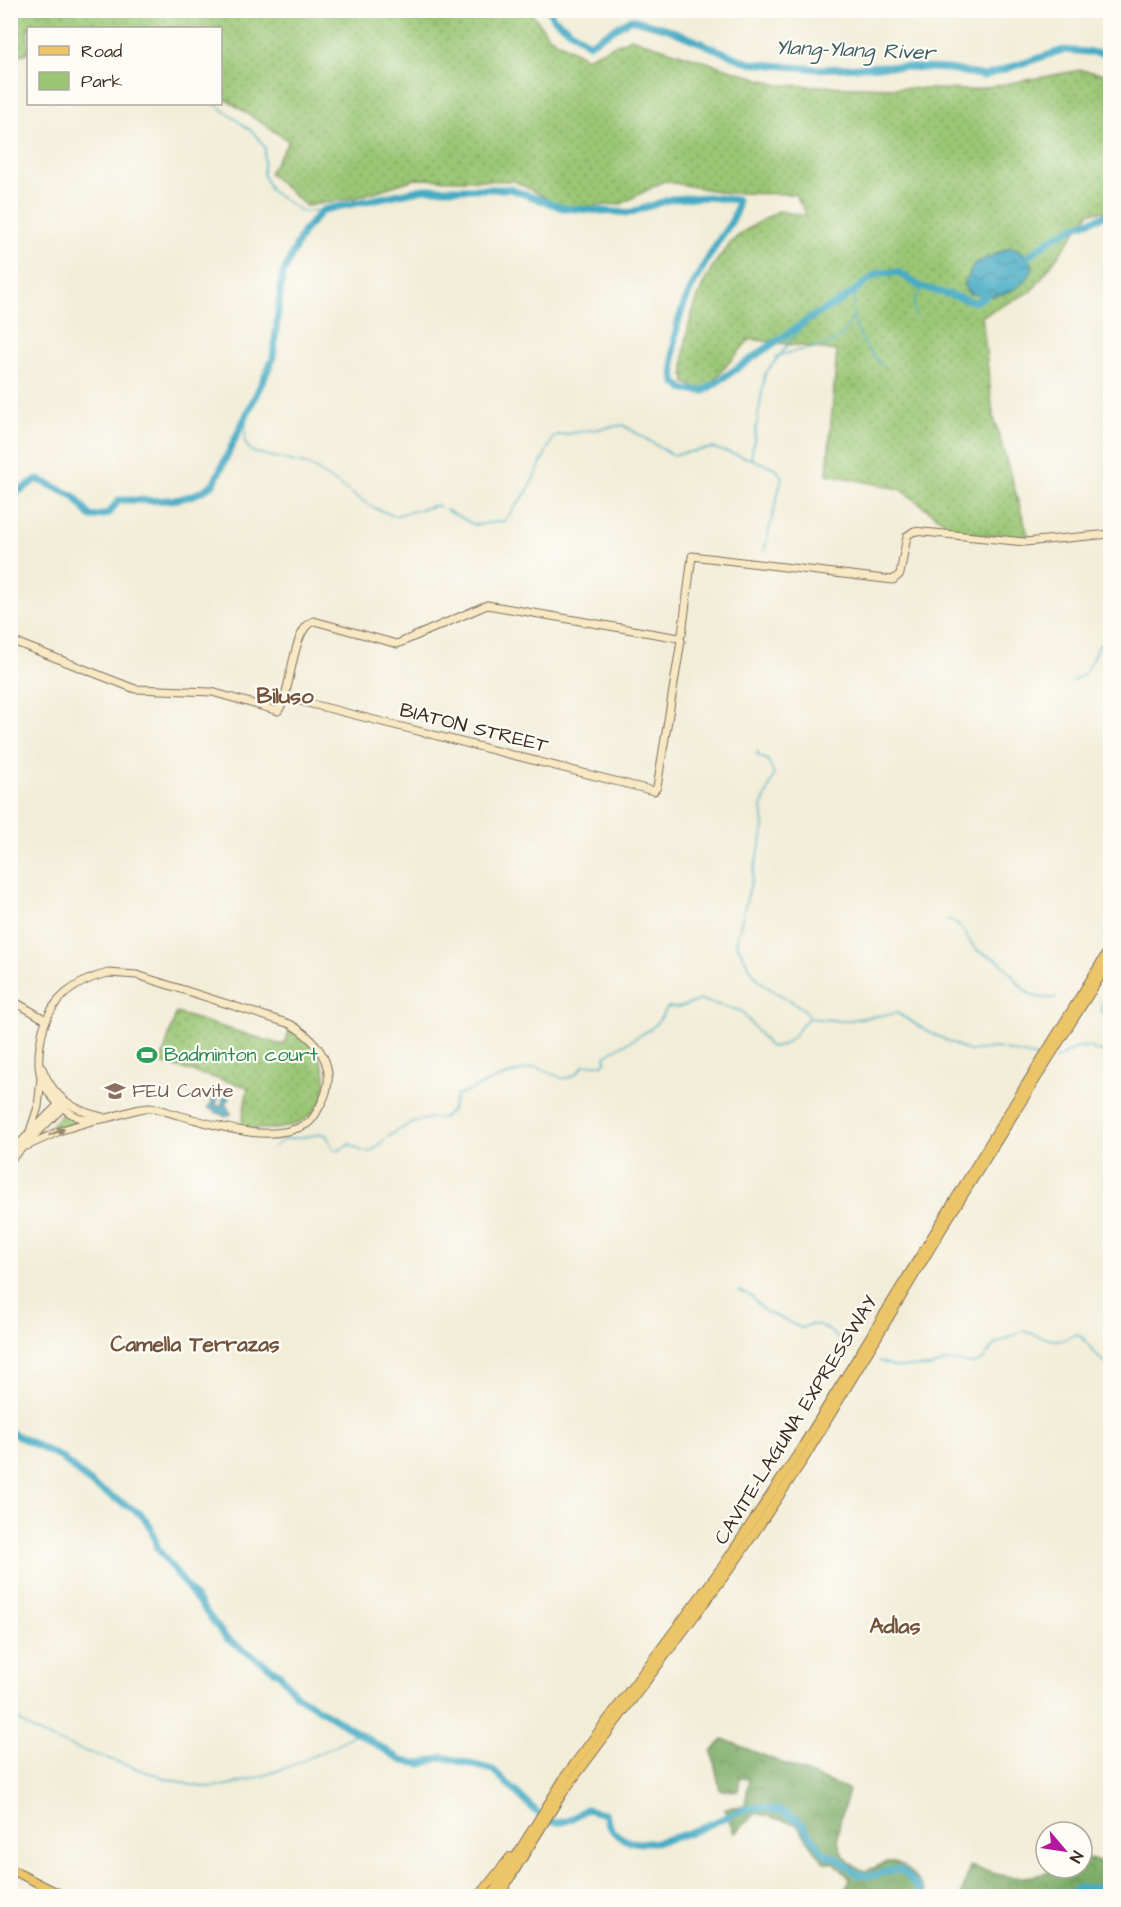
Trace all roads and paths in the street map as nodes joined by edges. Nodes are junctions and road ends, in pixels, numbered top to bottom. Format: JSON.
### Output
{"nodes":[{"id":1,"x":1110,"y":534,"type":"edge"},
{"id":2,"x":679,"y":638,"type":"junction"},
{"id":3,"x":10,"y":640,"type":"edge"},
{"id":4,"x":284,"y":697,"type":"junction"},
{"id":5,"x":1110,"y":948,"type":"edge"},
{"id":6,"x":1110,"y":961,"type":"edge"},
{"id":7,"x":10,"y":999,"type":"edge"},
{"id":8,"x":46,"y":1020,"type":"junction"},
{"id":9,"x":1050,"y":1050,"type":"junction"},
{"id":10,"x":40,"y":1061,"type":"junction"},
{"id":11,"x":41,"y":1078,"type":"junction"},
{"id":12,"x":63,"y":1104,"type":"junction"},
{"id":13,"x":104,"y":1118,"type":"junction"},
{"id":14,"x":93,"y":1120,"type":"junction"},
{"id":15,"x":28,"y":1136,"type":"junction"},
{"id":16,"x":22,"y":1148,"type":"junction"},
{"id":17,"x":10,"y":1153,"type":"edge"},
{"id":18,"x":10,"y":1160,"type":"edge"},
{"id":19,"x":538,"y":1825,"type":"junction"},
{"id":20,"x":10,"y":1869,"type":"edge"},
{"id":21,"x":64,"y":1896,"type":"edge"},
{"id":22,"x":479,"y":1896,"type":"edge"},
{"id":23,"x":491,"y":1896,"type":"edge"},
{"id":24,"x":499,"y":1896,"type":"edge"}],
"edges":[{"from":1,"to":2,"type":"street"},
{"from":2,"to":4,"type":"street"},
{"from":2,"to":4,"type":"street","name":"BIATON STREET"},
{"from":3,"to":4,"type":"street"},
{"from":5,"to":9,"type":"highway","name":"CAVITE–LAGUNA EXPRESSWAY"},
{"from":6,"to":9,"type":"highway","name":"CAVITE–LAGUNA EXPRESSWAY"},
{"from":7,"to":8,"type":"street"},
{"from":8,"to":10,"type":"street"},
{"from":8,"to":13,"type":"street"},
{"from":9,"to":19,"type":"highway","name":"CAVITE–LAGUNA EXPRESSWAY"},
{"from":10,"to":11,"type":"street"},
{"from":10,"to":12,"type":"street"},
{"from":11,"to":12,"type":"street"},
{"from":11,"to":15,"type":"street"},
{"from":12,"to":13,"type":"street"},
{"from":12,"to":14,"type":"street"},
{"from":12,"to":15,"type":"street"},
{"from":12,"to":16,"type":"street"},
{"from":13,"to":14,"type":"street"},
{"from":16,"to":14,"type":"street","one_way":true},
{"from":15,"to":17,"type":"street"},
{"from":16,"to":18,"type":"street"},
{"from":19,"to":22,"type":"highway"},
{"from":19,"to":23,"type":"highway","name":"CAVITE–LAGUNA EXPRESSWAY"},
{"from":19,"to":24,"type":"highway","name":"CAVITE–LAGUNA EXPRESSWAY"},
{"from":20,"to":21,"type":"main road"}]}
